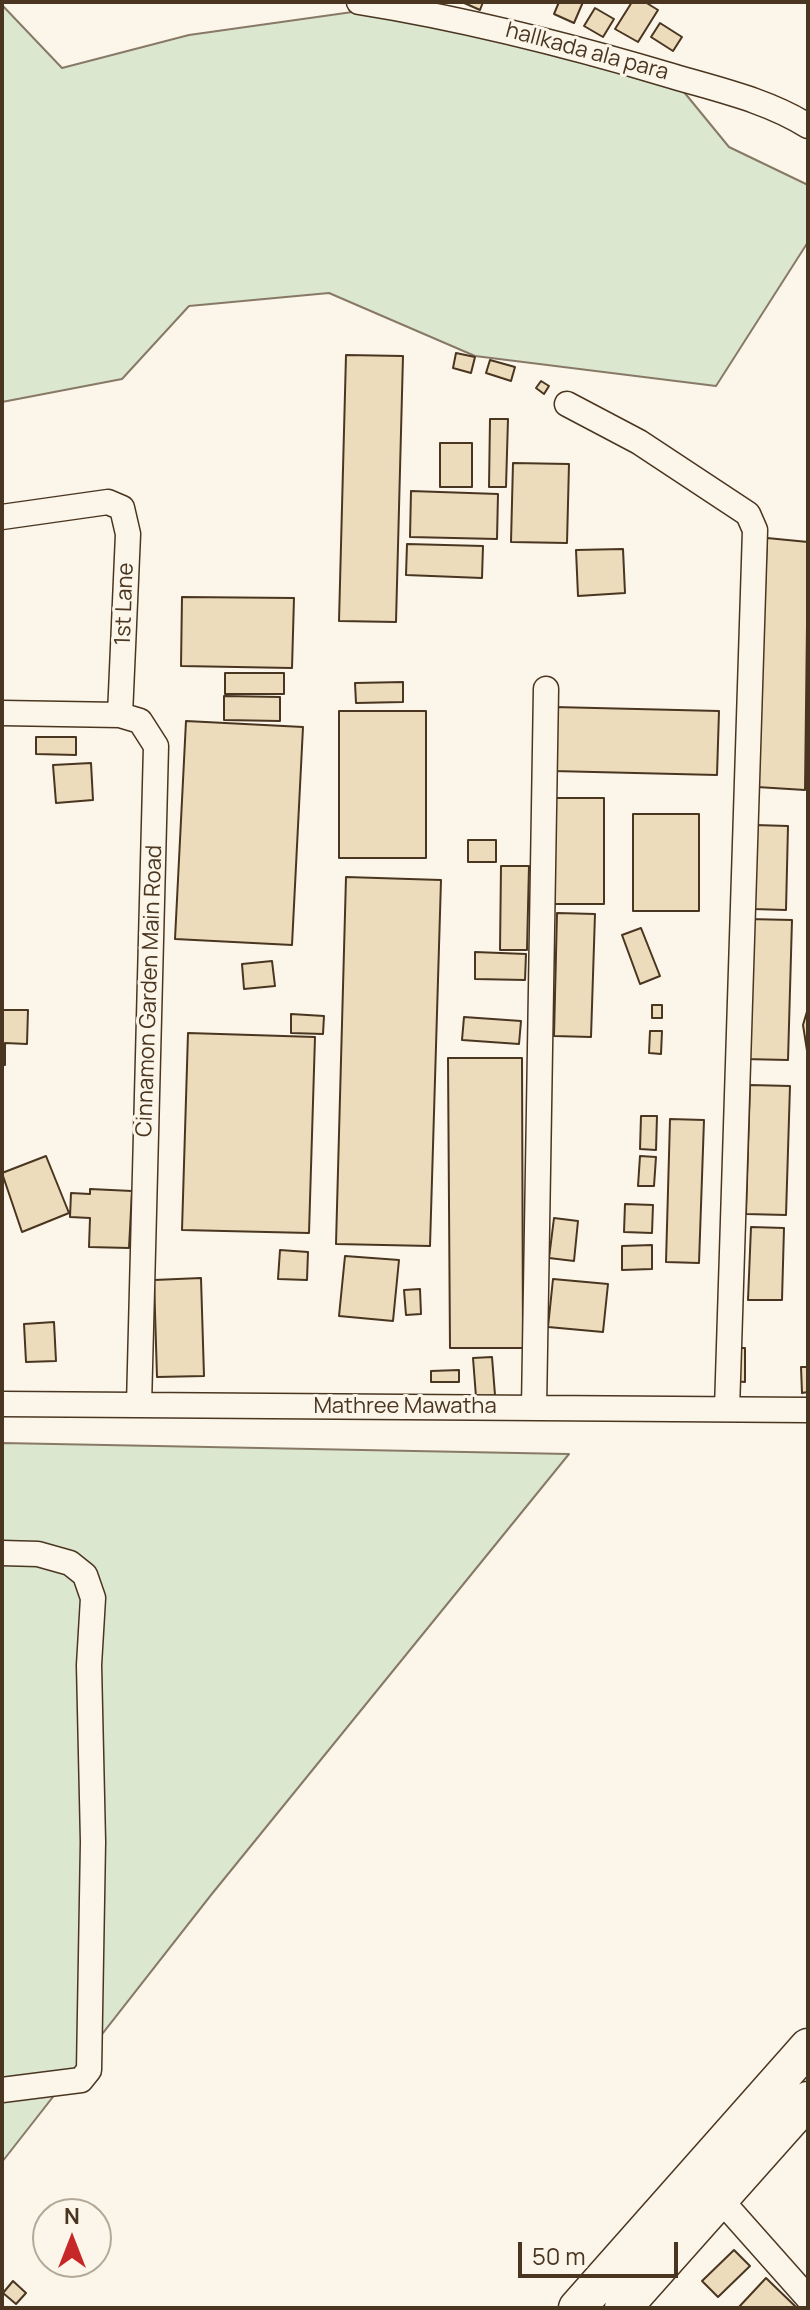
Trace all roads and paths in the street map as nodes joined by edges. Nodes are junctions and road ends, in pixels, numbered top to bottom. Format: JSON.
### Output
{"nodes":[{"id":1,"x":359,"y":2,"type":"edge"},
{"id":2,"x":808,"y":126,"type":"edge"},
{"id":3,"x":567,"y":404,"type":"dead end"},
{"id":4,"x":2,"y":517,"type":"edge"},
{"id":5,"x":546,"y":689,"type":"dead end"},
{"id":6,"x":2,"y":713,"type":"edge"},
{"id":7,"x":120,"y":715,"type":"junction"},
{"id":8,"x":2,"y":1404,"type":"edge"},
{"id":9,"x":139,"y":1405,"type":"junction"},
{"id":10,"x":534,"y":1408,"type":"junction"},
{"id":11,"x":727,"y":1409,"type":"junction"},
{"id":12,"x":808,"y":1410,"type":"edge"},
{"id":13,"x":2,"y":1553,"type":"edge"},
{"id":14,"x":808,"y":2047,"type":"edge"},
{"id":15,"x":2,"y":2090,"type":"edge"},
{"id":16,"x":808,"y":2100,"type":"edge"},
{"id":17,"x":709,"y":2185,"type":"junction"},
{"id":18,"x":808,"y":2298,"type":"edge"},
{"id":19,"x":577,"y":2308,"type":"edge"},
{"id":20,"x":623,"y":2308,"type":"edge"}],
"edges":[{"from":1,"to":2,"type":"street","name":"hallkada ala para"},
{"from":3,"to":11,"type":"street"},
{"from":4,"to":7,"type":"street","name":"1st Lane"},
{"from":5,"to":10,"type":"street"},
{"from":6,"to":7,"type":"street"},
{"from":7,"to":9,"type":"street","name":"Cinnamon Garden Main Road"},
{"from":8,"to":9,"type":"street","name":"Mathree Mawatha"},
{"from":9,"to":10,"type":"street","name":"Mathree Mawatha"},
{"from":10,"to":11,"type":"street","name":"Mathree Mawatha"},
{"from":11,"to":12,"type":"street","name":"Mathree Mawatha"},
{"from":13,"to":15,"type":"street"},
{"from":14,"to":17,"type":"highway"},
{"from":16,"to":17,"type":"highway"},
{"from":17,"to":18,"type":"street"},
{"from":17,"to":19,"type":"highway"},
{"from":17,"to":20,"type":"highway"}]}
